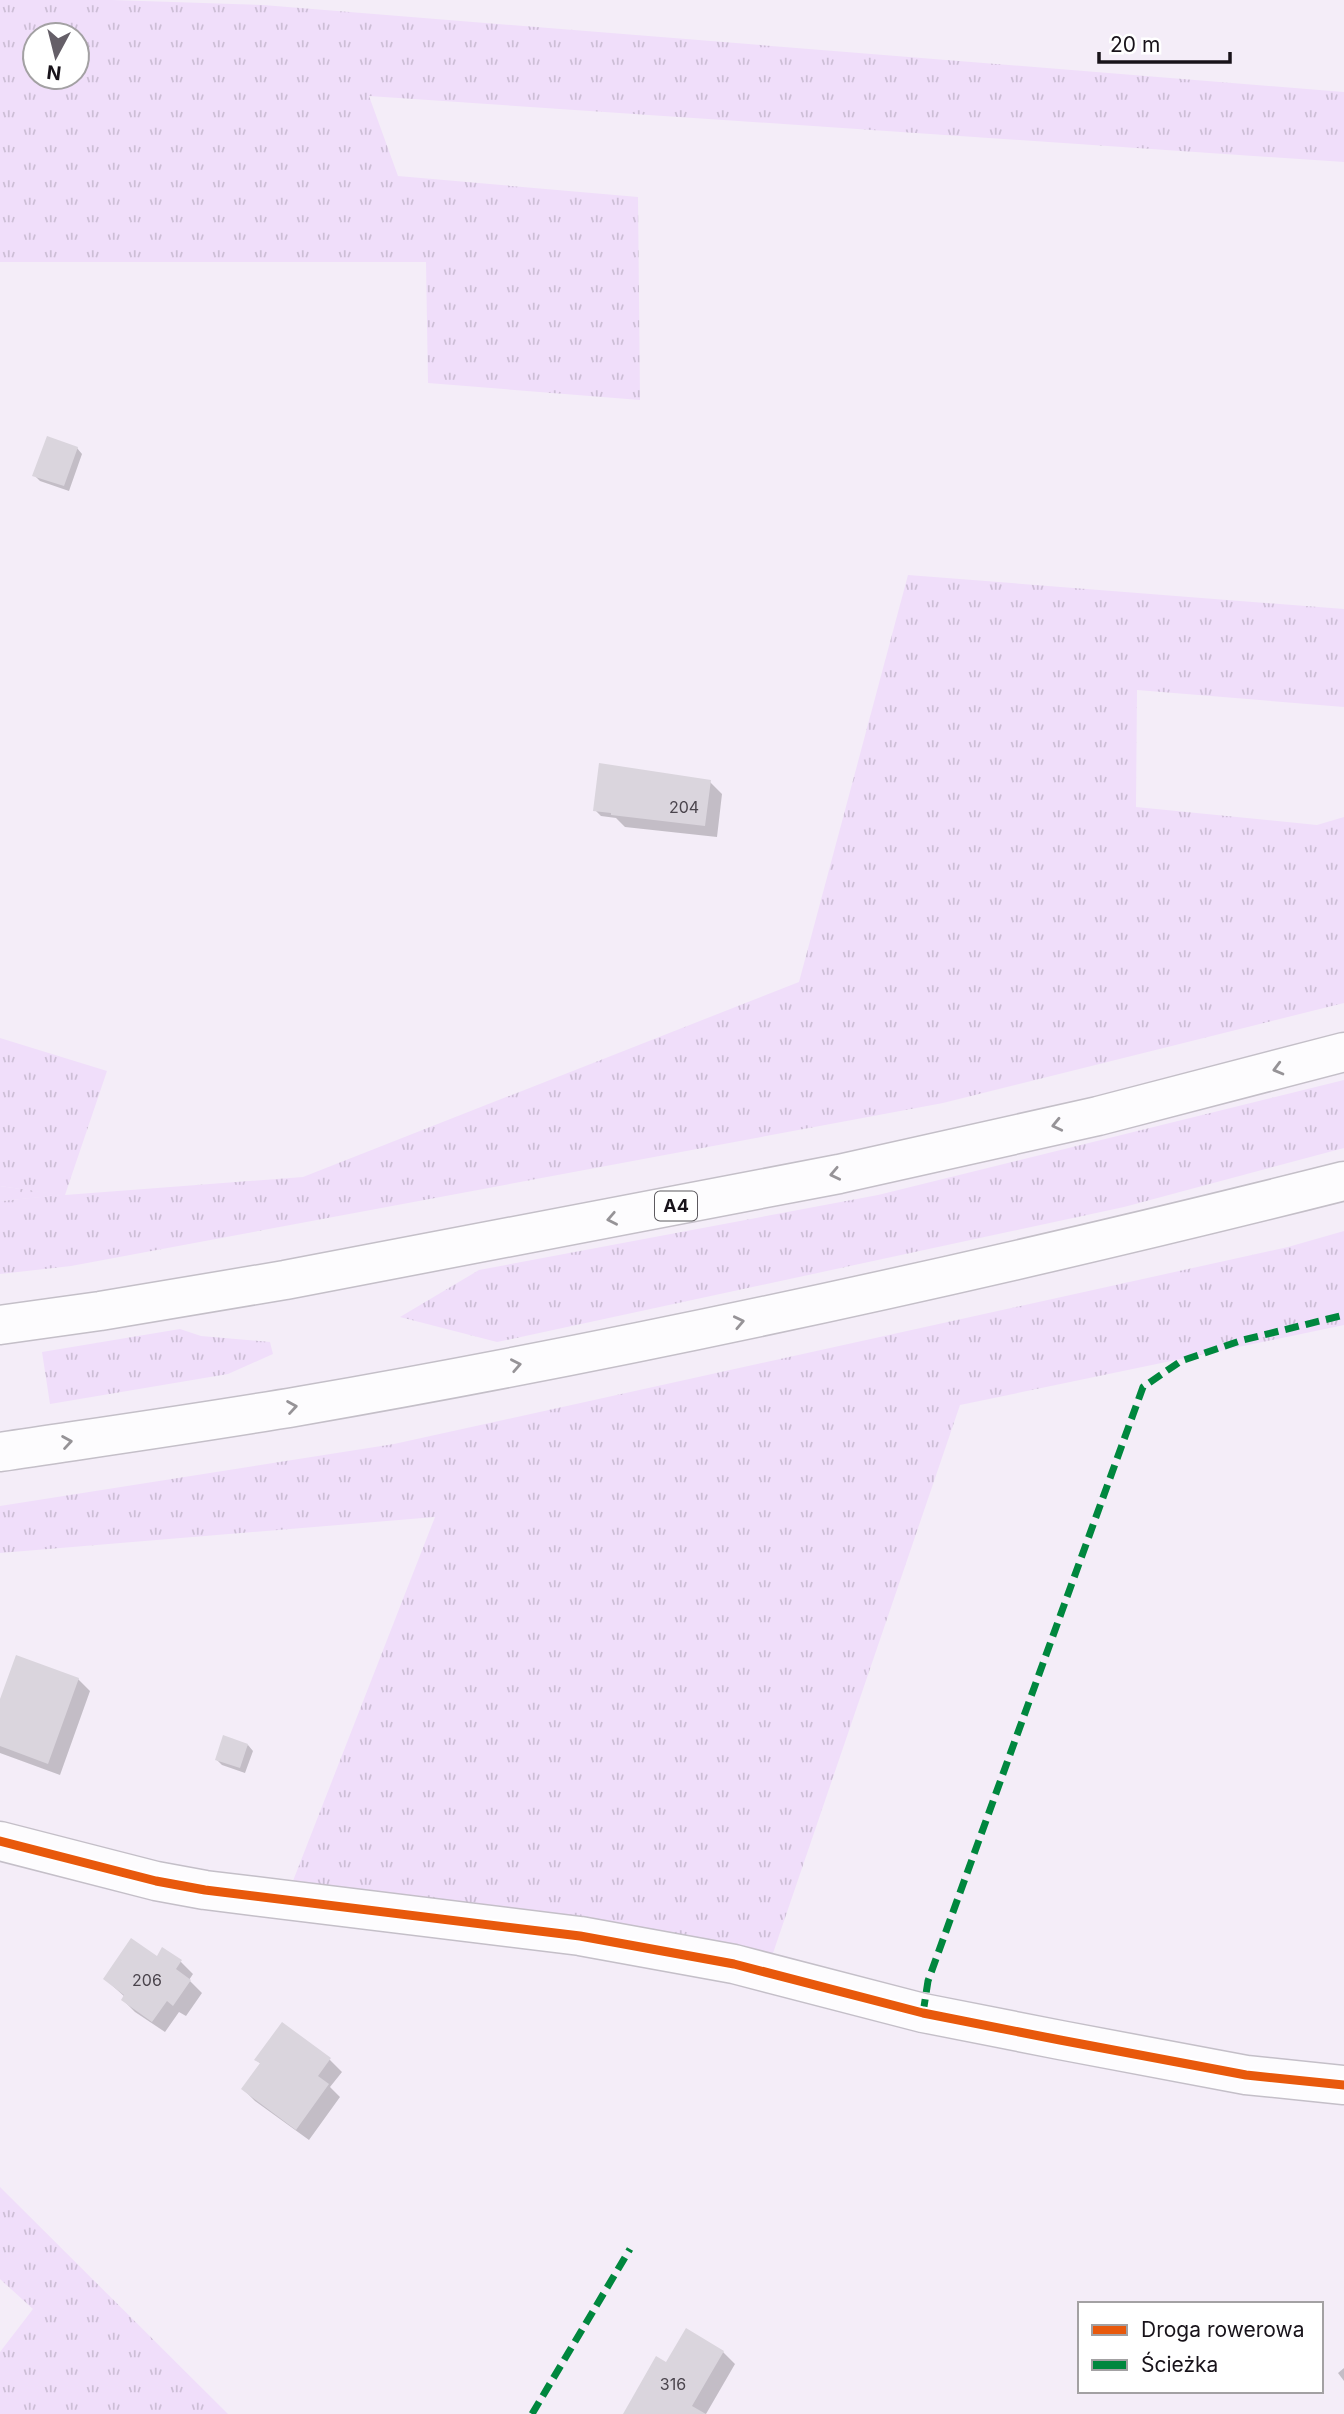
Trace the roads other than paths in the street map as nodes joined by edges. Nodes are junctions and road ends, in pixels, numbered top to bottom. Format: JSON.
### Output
{"nodes":[{"id":1,"x":1344,"y":1052,"type":"edge"},
{"id":2,"x":1344,"y":1181,"type":"edge"},
{"id":3,"x":0,"y":1325,"type":"edge"},
{"id":4,"x":0,"y":1452,"type":"edge"},
{"id":5,"x":0,"y":1841,"type":"edge"},
{"id":6,"x":1344,"y":2085,"type":"edge"}],
"edges":[{"from":1,"to":3,"type":"main road","number":"A4","one_way":true},
{"from":4,"to":2,"type":"main road","one_way":true},
{"from":5,"to":6,"type":"main road"}]}
